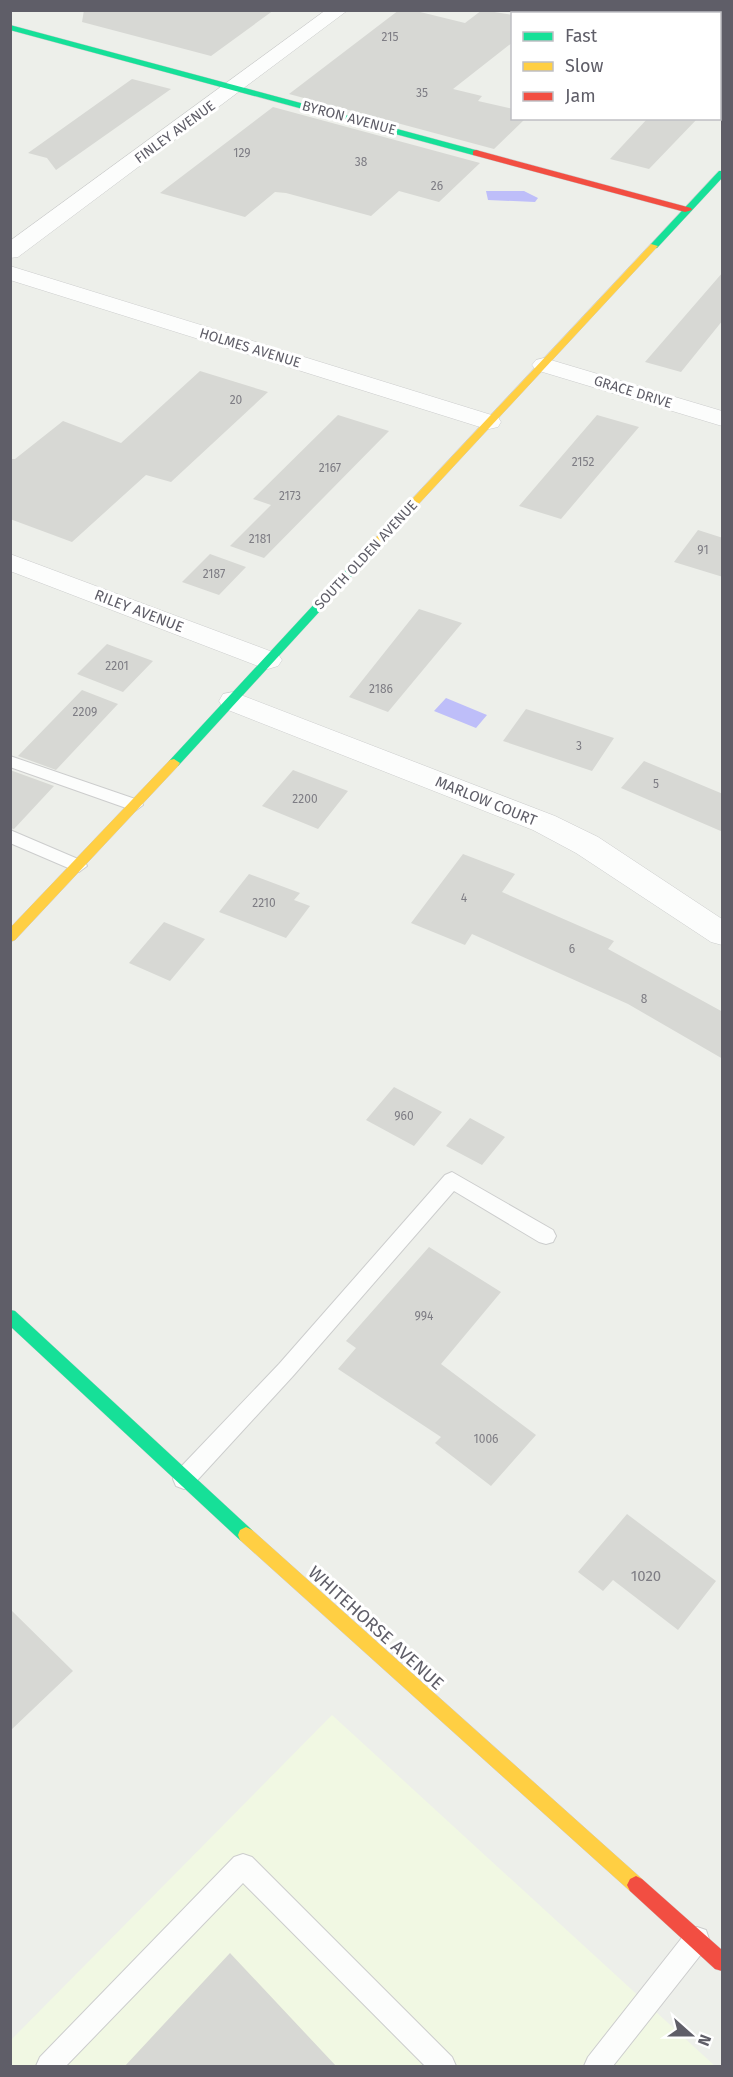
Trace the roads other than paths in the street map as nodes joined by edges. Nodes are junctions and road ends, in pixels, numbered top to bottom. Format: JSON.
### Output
{"nodes":[{"id":1,"x":339,"y":10,"type":"edge"},
{"id":2,"x":10,"y":27,"type":"edge"},
{"id":3,"x":236,"y":87,"type":"junction"},
{"id":4,"x":723,"y":173,"type":"edge"},
{"id":5,"x":688,"y":210,"type":"junction"},
{"id":6,"x":10,"y":252,"type":"edge"},
{"id":7,"x":10,"y":273,"type":"edge"},
{"id":8,"x":544,"y":365,"type":"junction"},
{"id":9,"x":723,"y":419,"type":"edge"},
{"id":10,"x":489,"y":423,"type":"junction"},
{"id":11,"x":10,"y":562,"type":"edge"},
{"id":12,"x":268,"y":660,"type":"junction"},
{"id":13,"x":233,"y":701,"type":"junction"},
{"id":14,"x":10,"y":762,"type":"edge"},
{"id":15,"x":135,"y":805,"type":"junction"},
{"id":16,"x":10,"y":836,"type":"edge"},
{"id":17,"x":79,"y":866,"type":"junction"},
{"id":18,"x":723,"y":934,"type":"edge"},
{"id":19,"x":10,"y":937,"type":"edge"},
{"id":20,"x":546,"y":1236,"type":"dead end"},
{"id":21,"x":10,"y":1316,"type":"edge"},
{"id":22,"x":184,"y":1479,"type":"junction"},
{"id":23,"x":697,"y":1939,"type":"junction"},
{"id":24,"x":723,"y":1962,"type":"edge"},
{"id":25,"x":49,"y":2067,"type":"edge"},
{"id":26,"x":442,"y":2067,"type":"edge"},
{"id":27,"x":597,"y":2067,"type":"edge"}],
"edges":[{"from":1,"to":3,"type":"street","name":"FINLEY AVENUE"},
{"from":2,"to":3,"type":"main road","name":"BYRON AVENUE"},
{"from":3,"to":5,"type":"main road","name":"BYRON AVENUE"},
{"from":3,"to":6,"type":"street","name":"FINLEY AVENUE"},
{"from":4,"to":5,"type":"main road","name":"SOUTH OLDEN AVENUE"},
{"from":5,"to":8,"type":"main road","name":"SOUTH OLDEN AVENUE"},
{"from":7,"to":10,"type":"street","name":"HOLMES AVENUE"},
{"from":8,"to":9,"type":"street","name":"GRACE DRIVE"},
{"from":8,"to":10,"type":"main road","name":"SOUTH OLDEN AVENUE"},
{"from":10,"to":12,"type":"main road","name":"SOUTH OLDEN AVENUE"},
{"from":11,"to":12,"type":"street","name":"RILEY AVENUE"},
{"from":12,"to":13,"type":"main road","name":"SOUTH OLDEN AVENUE"},
{"from":13,"to":15,"type":"main road","name":"SOUTH OLDEN AVENUE"},
{"from":13,"to":18,"type":"street","name":"MARLOW COURT"},
{"from":14,"to":15,"type":"lane"},
{"from":15,"to":17,"type":"main road","name":"SOUTH OLDEN AVENUE"},
{"from":16,"to":17,"type":"lane"},
{"from":17,"to":19,"type":"main road","name":"SOUTH OLDEN AVENUE"},
{"from":20,"to":22,"type":"lane"},
{"from":21,"to":22,"type":"main road","name":"WHITEHORSE AVENUE"},
{"from":22,"to":23,"type":"main road","name":"WHITEHORSE AVENUE"},
{"from":23,"to":24,"type":"main road","name":"WHITEHORSE AVENUE"},
{"from":23,"to":27,"type":"lane"},
{"from":25,"to":26,"type":"lane"}]}
